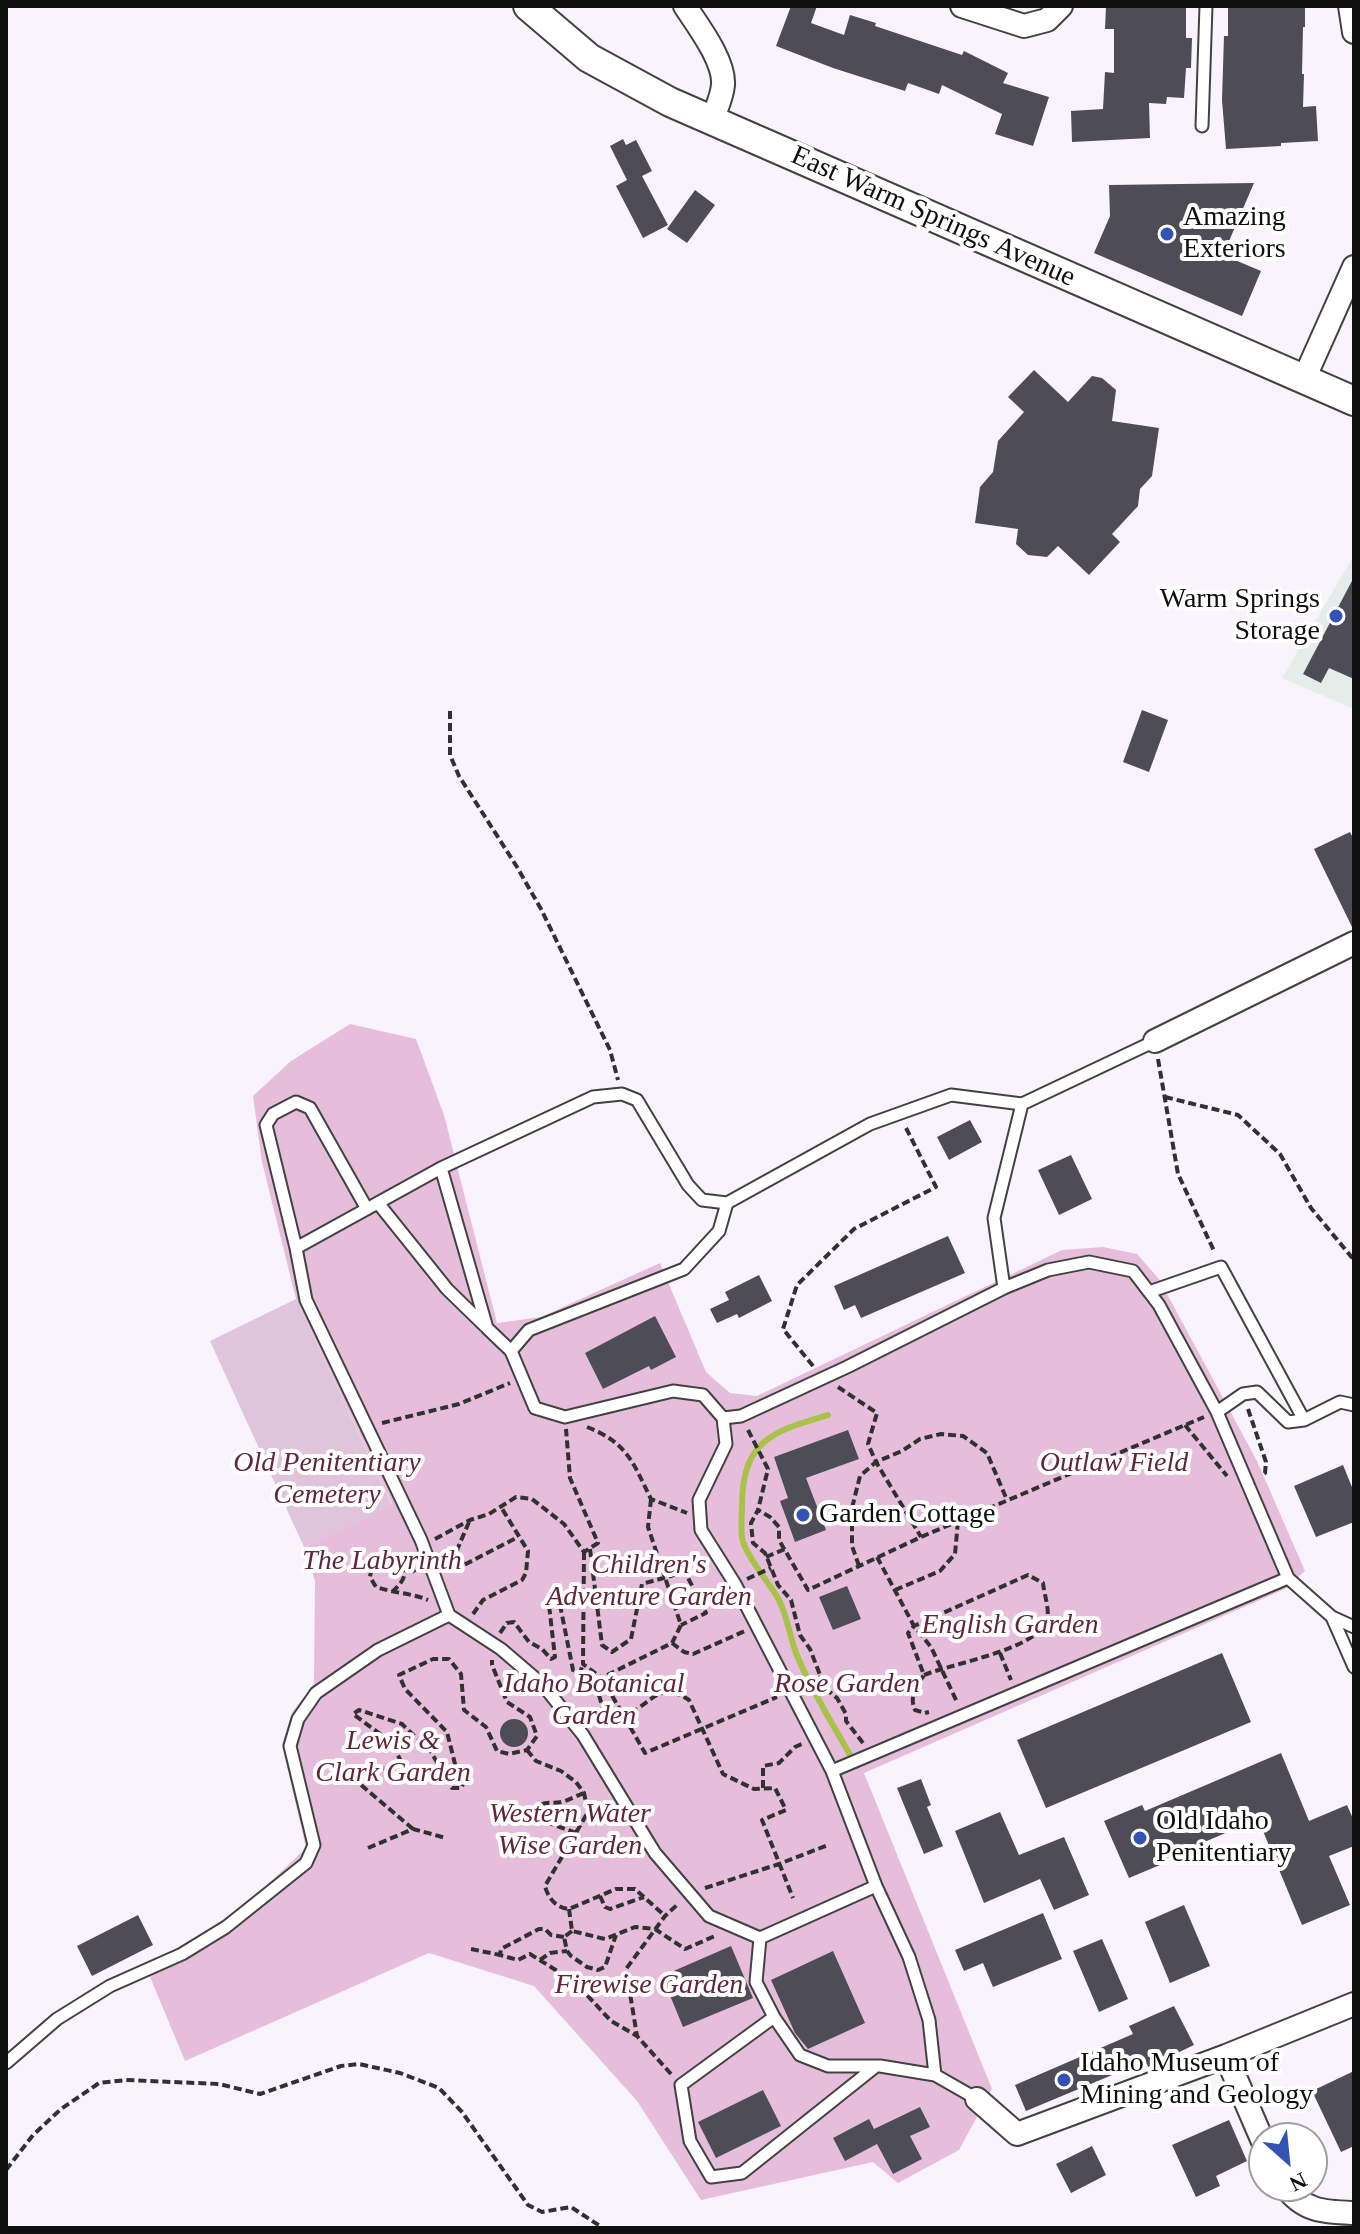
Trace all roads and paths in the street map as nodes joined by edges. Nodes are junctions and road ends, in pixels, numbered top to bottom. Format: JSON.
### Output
{"nodes":[{"id":1,"x":528,"y":6,"type":"edge"},
{"id":2,"x":685,"y":6,"type":"edge"},
{"id":3,"x":962,"y":6,"type":"edge"},
{"id":4,"x":1206,"y":6,"type":"edge"},
{"id":5,"x":1350,"y":6,"type":"edge"},
{"id":6,"x":1054,"y":13,"type":"edge"},
{"id":7,"x":1354,"y":32,"type":"edge"},
{"id":8,"x":712,"y":121,"type":"junction"},
{"id":9,"x":1202,"y":126,"type":"dead end"},
{"id":10,"x":1354,"y":267,"type":"edge"},
{"id":11,"x":1304,"y":379,"type":"junction"},
{"id":12,"x":1354,"y":401,"type":"edge"},
{"id":13,"x":450,"y":711,"type":"dead end"},
{"id":14,"x":1354,"y":943,"type":"edge"},
{"id":15,"x":1155,"y":1041,"type":"junction"},
{"id":16,"x":622,"y":1094,"type":"junction"},
{"id":17,"x":1165,"y":1097,"type":"junction"},
{"id":18,"x":1022,"y":1104,"type":"junction"},
{"id":19,"x":898,"y":1114,"type":"junction"},
{"id":20,"x":441,"y":1168,"type":"junction"},
{"id":21,"x":727,"y":1203,"type":"junction"},
{"id":22,"x":372,"y":1206,"type":"junction"},
{"id":23,"x":296,"y":1248,"type":"junction"},
{"id":24,"x":1354,"y":1260,"type":"edge"},
{"id":25,"x":1221,"y":1267,"type":"junction"},
{"id":26,"x":1004,"y":1288,"type":"junction"},
{"id":27,"x":1149,"y":1292,"type":"junction"},
{"id":28,"x":487,"y":1328,"type":"junction"},
{"id":29,"x":511,"y":1351,"type":"junction"},
{"id":30,"x":523,"y":1378,"type":"junction"},
{"id":31,"x":823,"y":1378,"type":"junction"},
{"id":32,"x":1354,"y":1405,"type":"edge"},
{"id":33,"x":1217,"y":1412,"type":"junction"},
{"id":34,"x":741,"y":1416,"type":"junction"},
{"id":35,"x":565,"y":1417,"type":"junction"},
{"id":36,"x":723,"y":1418,"type":"junction"},
{"id":37,"x":1304,"y":1420,"type":"junction"},
{"id":38,"x":1185,"y":1425,"type":"dead end"},
{"id":39,"x":368,"y":1427,"type":"junction"},
{"id":40,"x":876,"y":1462,"type":"junction"},
{"id":41,"x":651,"y":1499,"type":"junction"},
{"id":42,"x":1007,"y":1500,"type":"junction"},
{"id":43,"x":501,"y":1507,"type":"junction"},
{"id":44,"x":758,"y":1510,"type":"junction"},
{"id":45,"x":700,"y":1518,"type":"junction"},
{"id":46,"x":470,"y":1520,"type":"junction"},
{"id":47,"x":958,"y":1521,"type":"junction"},
{"id":48,"x":518,"y":1537,"type":"junction"},
{"id":49,"x":921,"y":1537,"type":"junction"},
{"id":50,"x":423,"y":1546,"type":"junction"},
{"id":51,"x":590,"y":1549,"type":"junction"},
{"id":52,"x":785,"y":1549,"type":"junction"},
{"id":53,"x":584,"y":1552,"type":"junction"},
{"id":54,"x":766,"y":1557,"type":"junction"},
{"id":55,"x":877,"y":1557,"type":"junction"},
{"id":56,"x":859,"y":1566,"type":"junction"},
{"id":57,"x":771,"y":1568,"type":"junction"},
{"id":58,"x":756,"y":1575,"type":"dead end"},
{"id":59,"x":666,"y":1578,"type":"junction"},
{"id":60,"x":1288,"y":1578,"type":"junction"},
{"id":61,"x":895,"y":1590,"type":"junction"},
{"id":62,"x":392,"y":1592,"type":"junction"},
{"id":63,"x":449,"y":1615,"type":"junction"},
{"id":64,"x":1332,"y":1617,"type":"junction"},
{"id":65,"x":464,"y":1625,"type":"junction"},
{"id":66,"x":681,"y":1625,"type":"junction"},
{"id":67,"x":755,"y":1626,"type":"junction"},
{"id":68,"x":914,"y":1626,"type":"junction"},
{"id":69,"x":1354,"y":1627,"type":"edge"},
{"id":70,"x":672,"y":1643,"type":"junction"},
{"id":71,"x":493,"y":1644,"type":"junction"},
{"id":72,"x":1000,"y":1653,"type":"junction"},
{"id":73,"x":583,"y":1664,"type":"junction"},
{"id":74,"x":1354,"y":1667,"type":"edge"},
{"id":75,"x":941,"y":1668,"type":"junction"},
{"id":76,"x":924,"y":1675,"type":"junction"},
{"id":77,"x":821,"y":1677,"type":"junction"},
{"id":78,"x":602,"y":1678,"type":"junction"},
{"id":79,"x":790,"y":1692,"type":"junction"},
{"id":80,"x":1017,"y":1693,"type":"junction"},
{"id":81,"x":956,"y":1700,"type":"junction"},
{"id":82,"x":995,"y":1702,"type":"junction"},
{"id":83,"x":946,"y":1704,"type":"dead end"},
{"id":84,"x":935,"y":1709,"type":"dead end"},
{"id":85,"x":963,"y":1715,"type":"junction"},
{"id":86,"x":623,"y":1717,"type":"junction"},
{"id":87,"x":704,"y":1729,"type":"junction"},
{"id":88,"x":816,"y":1740,"type":"junction"},
{"id":89,"x":527,"y":1750,"type":"junction"},
{"id":90,"x":874,"y":1753,"type":"junction"},
{"id":91,"x":832,"y":1771,"type":"junction"},
{"id":92,"x":763,"y":1788,"type":"junction"},
{"id":93,"x":584,"y":1793,"type":"junction"},
{"id":94,"x":413,"y":1829,"type":"junction"},
{"id":95,"x":576,"y":1833,"type":"junction"},
{"id":96,"x":446,"y":1838,"type":"dead end"},
{"id":97,"x":828,"y":1845,"type":"dead end"},
{"id":98,"x":368,"y":1848,"type":"dead end"},
{"id":99,"x":779,"y":1864,"type":"junction"},
{"id":100,"x":876,"y":1886,"type":"junction"},
{"id":101,"x":688,"y":1893,"type":"junction"},
{"id":102,"x":600,"y":1896,"type":"junction"},
{"id":103,"x":644,"y":1897,"type":"junction"},
{"id":104,"x":793,"y":1898,"type":"dead end"},
{"id":105,"x":569,"y":1909,"type":"junction"},
{"id":106,"x":665,"y":1916,"type":"junction"},
{"id":107,"x":724,"y":1922,"type":"junction"},
{"id":108,"x":655,"y":1929,"type":"junction"},
{"id":109,"x":572,"y":1931,"type":"junction"},
{"id":110,"x":616,"y":1935,"type":"junction"},
{"id":111,"x":564,"y":1937,"type":"junction"},
{"id":112,"x":760,"y":1938,"type":"junction"},
{"id":113,"x":471,"y":1949,"type":"dead end"},
{"id":114,"x":567,"y":1951,"type":"junction"},
{"id":115,"x":500,"y":1955,"type":"junction"},
{"id":116,"x":540,"y":1960,"type":"junction"},
{"id":117,"x":1354,"y":2004,"type":"edge"},
{"id":118,"x":774,"y":2017,"type":"junction"},
{"id":119,"x":637,"y":2036,"type":"junction"},
{"id":120,"x":1226,"y":2056,"type":"junction"},
{"id":121,"x":6,"y":2063,"type":"edge"},
{"id":122,"x":875,"y":2066,"type":"junction"},
{"id":123,"x":935,"y":2075,"type":"junction"},
{"id":124,"x":681,"y":2085,"type":"junction"},
{"id":125,"x":977,"y":2099,"type":"joint"},
{"id":126,"x":1254,"y":2122,"type":"edge"},
{"id":127,"x":6,"y":2170,"type":"edge"},
{"id":128,"x":1302,"y":2202,"type":"edge"},
{"id":129,"x":1354,"y":2213,"type":"edge"},
{"id":130,"x":603,"y":2228,"type":"edge"}],
"edges":[{"from":1,"to":8,"type":"street","name":"East Warm Springs Avenue"},
{"from":2,"to":8,"type":"street"},
{"from":3,"to":6,"type":"street"},
{"from":4,"to":9,"type":"lane"},
{"from":5,"to":7,"type":"street"},
{"from":8,"to":11,"type":"street","name":"East Warm Springs Avenue"},
{"from":10,"to":11,"type":"street"},
{"from":11,"to":12,"type":"street","name":"East Warm Springs Avenue"},
{"from":13,"to":16,"type":"path"},
{"from":14,"to":15,"type":"street"},
{"from":15,"to":17,"type":"path"},
{"from":15,"to":18,"type":"lane"},
{"from":16,"to":20,"type":"lane"},
{"from":16,"to":21,"type":"lane"},
{"from":17,"to":24,"type":"path"},
{"from":17,"to":25,"type":"path"},
{"from":18,"to":19,"type":"lane"},
{"from":18,"to":26,"type":"lane"},
{"from":19,"to":21,"type":"lane"},
{"from":19,"to":31,"type":"path"},
{"from":20,"to":22,"type":"lane"},
{"from":20,"to":28,"type":"lane"},
{"from":21,"to":29,"type":"lane"},
{"from":22,"to":23,"type":"lane"},
{"from":22,"to":23,"type":"lane"},
{"from":22,"to":28,"type":"lane"},
{"from":23,"to":39,"type":"lane"},
{"from":25,"to":27,"type":"lane"},
{"from":25,"to":37,"type":"lane"},
{"from":26,"to":27,"type":"lane"},
{"from":26,"to":31,"type":"lane"},
{"from":27,"to":33,"type":"lane"},
{"from":28,"to":29,"type":"lane"},
{"from":29,"to":30,"type":"lane"},
{"from":30,"to":35,"type":"lane"},
{"from":30,"to":39,"type":"path"},
{"from":31,"to":34,"type":"lane"},
{"from":31,"to":40,"type":"path"},
{"from":32,"to":37,"type":"lane"},
{"from":33,"to":37,"type":"lane"},
{"from":33,"to":60,"type":"lane"},
{"from":34,"to":36,"type":"lane"},
{"from":34,"to":44,"type":"path"},
{"from":35,"to":36,"type":"lane"},
{"from":35,"to":41,"type":"path"},
{"from":35,"to":51,"type":"path"},
{"from":36,"to":45,"type":"lane"},
{"from":38,"to":42,"type":"path"},
{"from":39,"to":50,"type":"lane"},
{"from":40,"to":42,"type":"path"},
{"from":40,"to":49,"type":"path"},
{"from":40,"to":56,"type":"path"},
{"from":41,"to":45,"type":"path"},
{"from":41,"to":59,"type":"path"},
{"from":42,"to":47,"type":"path"},
{"from":43,"to":46,"type":"path"},
{"from":43,"to":48,"type":"path"},
{"from":43,"to":53,"type":"path"},
{"from":44,"to":52,"type":"path"},
{"from":44,"to":54,"type":"path"},
{"from":45,"to":67,"type":"lane"},
{"from":46,"to":48,"type":"path"},
{"from":46,"to":50,"type":"path"},
{"from":47,"to":49,"type":"path"},
{"from":47,"to":61,"type":"path"},
{"from":48,"to":65,"type":"path"},
{"from":49,"to":55,"type":"path"},
{"from":50,"to":63,"type":"lane"},
{"from":51,"to":53,"type":"path"},
{"from":51,"to":59,"type":"path"},
{"from":52,"to":54,"type":"path"},
{"from":52,"to":56,"type":"path"},
{"from":53,"to":73,"type":"path"},
{"from":54,"to":57,"type":"path"},
{"from":55,"to":56,"type":"path"},
{"from":55,"to":61,"type":"path"},
{"from":57,"to":58,"type":"path"},
{"from":57,"to":77,"type":"path"},
{"from":59,"to":66,"type":"path"},
{"from":59,"to":66,"type":"path"},
{"from":60,"to":64,"type":"lane"},
{"from":60,"to":80,"type":"lane"},
{"from":61,"to":68,"type":"path"},
{"from":62,"to":62,"type":"path"},
{"from":62,"to":63,"type":"path"},
{"from":63,"to":65,"type":"lane"},
{"from":63,"to":121,"type":"lane"},
{"from":64,"to":69,"type":"lane"},
{"from":64,"to":74,"type":"lane"},
{"from":65,"to":71,"type":"lane"},
{"from":66,"to":70,"type":"path"},
{"from":67,"to":70,"type":"path"},
{"from":67,"to":79,"type":"lane"},
{"from":68,"to":72,"type":"path"},
{"from":68,"to":75,"type":"path"},
{"from":68,"to":76,"type":"path"},
{"from":70,"to":78,"type":"path"},
{"from":71,"to":73,"type":"path"},
{"from":71,"to":89,"type":"path"},
{"from":71,"to":101,"type":"lane"},
{"from":72,"to":75,"type":"path"},
{"from":72,"to":80,"type":"path"},
{"from":73,"to":78,"type":"path"},
{"from":75,"to":76,"type":"path"},
{"from":75,"to":81,"type":"path"},
{"from":76,"to":84,"type":"path"},
{"from":77,"to":79,"type":"path"},
{"from":77,"to":90,"type":"path"},
{"from":78,"to":86,"type":"path"},
{"from":78,"to":86,"type":"path"},
{"from":79,"to":87,"type":"path"},
{"from":79,"to":88,"type":"lane"},
{"from":80,"to":82,"type":"lane"},
{"from":81,"to":82,"type":"path"},
{"from":81,"to":83,"type":"path"},
{"from":81,"to":85,"type":"path"},
{"from":82,"to":85,"type":"lane"},
{"from":85,"to":90,"type":"lane"},
{"from":86,"to":87,"type":"path"},
{"from":86,"to":87,"type":"path"},
{"from":87,"to":92,"type":"path"},
{"from":88,"to":91,"type":"lane"},
{"from":88,"to":92,"type":"path"},
{"from":89,"to":93,"type":"path"},
{"from":89,"to":94,"type":"path"},
{"from":90,"to":91,"type":"lane"},
{"from":91,"to":100,"type":"lane"},
{"from":92,"to":99,"type":"path"},
{"from":93,"to":95,"type":"path"},
{"from":93,"to":95,"type":"path"},
{"from":94,"to":96,"type":"path"},
{"from":94,"to":98,"type":"path"},
{"from":95,"to":105,"type":"path"},
{"from":97,"to":99,"type":"path"},
{"from":99,"to":101,"type":"path"},
{"from":99,"to":104,"type":"path"},
{"from":100,"to":112,"type":"lane"},
{"from":100,"to":123,"type":"lane"},
{"from":101,"to":106,"type":"path"},
{"from":101,"to":107,"type":"lane"},
{"from":102,"to":103,"type":"path"},
{"from":102,"to":103,"type":"path"},
{"from":102,"to":105,"type":"path"},
{"from":103,"to":106,"type":"path"},
{"from":105,"to":109,"type":"path"},
{"from":106,"to":108,"type":"path"},
{"from":107,"to":108,"type":"path"},
{"from":107,"to":112,"type":"lane"},
{"from":108,"to":110,"type":"path"},
{"from":108,"to":119,"type":"path"},
{"from":109,"to":110,"type":"path"},
{"from":109,"to":111,"type":"path"},
{"from":110,"to":114,"type":"path"},
{"from":111,"to":114,"type":"path"},
{"from":111,"to":115,"type":"path"},
{"from":112,"to":118,"type":"lane"},
{"from":113,"to":115,"type":"path"},
{"from":114,"to":116,"type":"path"},
{"from":115,"to":116,"type":"path"},
{"from":116,"to":119,"type":"path"},
{"from":117,"to":120,"type":"street"},
{"from":118,"to":122,"type":"lane"},
{"from":118,"to":124,"type":"lane"},
{"from":119,"to":124,"type":"path"},
{"from":120,"to":125,"type":"street"},
{"from":120,"to":126,"type":"street"},
{"from":122,"to":123,"type":"lane"},
{"from":122,"to":124,"type":"lane"},
{"from":123,"to":125,"type":"lane"},
{"from":127,"to":130,"type":"path"},
{"from":128,"to":129,"type":"street"}]}
